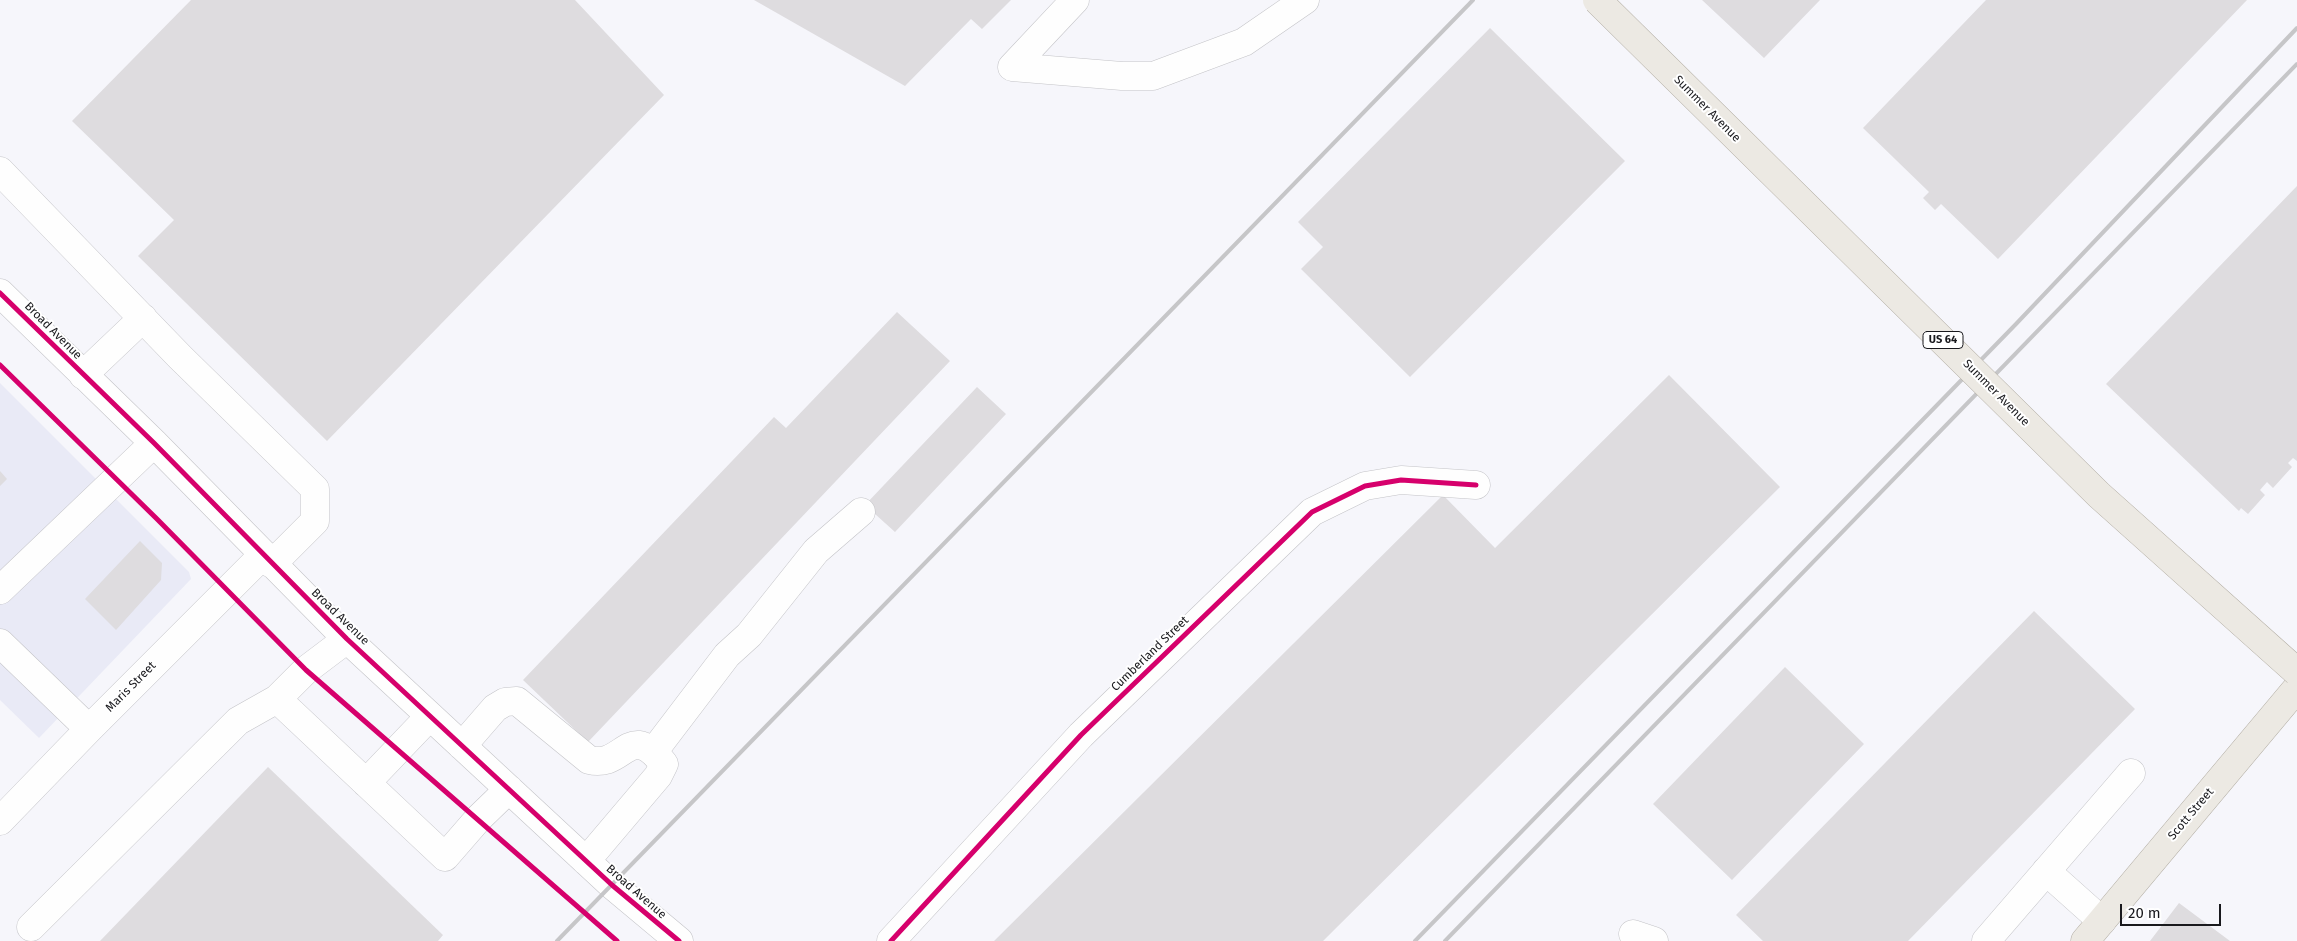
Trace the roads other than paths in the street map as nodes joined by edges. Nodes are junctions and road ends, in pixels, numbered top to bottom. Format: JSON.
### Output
{"nodes":[{"id":1,"x":1075,"y":0,"type":"edge"},
{"id":2,"x":1305,"y":0,"type":"edge"},
{"id":3,"x":1597,"y":0,"type":"edge"},
{"id":4,"x":0,"y":170,"type":"edge"},
{"id":5,"x":0,"y":293,"type":"edge"},
{"id":6,"x":143,"y":318,"type":"junction"},
{"id":7,"x":83,"y":375,"type":"junction"},
{"id":8,"x":154,"y":443,"type":"junction"},
{"id":9,"x":1476,"y":485,"type":"dead end"},
{"id":10,"x":861,"y":512,"type":"dead end"},
{"id":11,"x":268,"y":559,"type":"junction"},
{"id":12,"x":0,"y":590,"type":"edge"},
{"id":13,"x":347,"y":639,"type":"junction"},
{"id":14,"x":0,"y":643,"type":"edge"},
{"id":15,"x":2297,"y":672,"type":"edge"},
{"id":16,"x":2297,"y":688,"type":"edge"},
{"id":17,"x":277,"y":699,"type":"junction"},
{"id":18,"x":430,"y":716,"type":"junction"},
{"id":19,"x":89,"y":729,"type":"junction"},
{"id":20,"x":462,"y":746,"type":"junction"},
{"id":21,"x":654,"y":752,"type":"junction"},
{"id":22,"x":2131,"y":773,"type":"dead end"},
{"id":23,"x":366,"y":783,"type":"junction"},
{"id":24,"x":509,"y":789,"type":"junction"},
{"id":25,"x":0,"y":822,"type":"edge"},
{"id":26,"x":586,"y":861,"type":"junction"},
{"id":27,"x":2046,"y":871,"type":"junction"},
{"id":28,"x":31,"y":927,"type":"dead end"},
{"id":29,"x":2094,"y":931,"type":"edge"},
{"id":30,"x":679,"y":941,"type":"edge"},
{"id":31,"x":891,"y":941,"type":"edge"},
{"id":32,"x":1986,"y":941,"type":"edge"}],
"edges":[{"from":1,"to":2,"type":"street"},
{"from":3,"to":15,"type":"main road","name":"Summer Avenue","number":"US 64","bridge":true},
{"from":4,"to":6,"type":"street"},
{"from":5,"to":7,"type":"street","name":"Broad Avenue"},
{"from":6,"to":7,"type":"street"},
{"from":6,"to":11,"type":"street","name":"Maris Street"},
{"from":7,"to":8,"type":"street","name":"Broad Avenue"},
{"from":8,"to":11,"type":"street","name":"Broad Avenue"},
{"from":8,"to":12,"type":"street"},
{"from":9,"to":31,"type":"street","name":"Cumberland Street"},
{"from":10,"to":21,"type":"street"},
{"from":11,"to":13,"type":"street","name":"Broad Avenue"},
{"from":11,"to":19,"type":"street","name":"Maris Street"},
{"from":13,"to":17,"type":"street"},
{"from":13,"to":18,"type":"street","name":"Broad Avenue"},
{"from":14,"to":19,"type":"street"},
{"from":16,"to":29,"type":"main road","name":"Scott Street"},
{"from":17,"to":23,"type":"street"},
{"from":17,"to":28,"type":"street"},
{"from":18,"to":20,"type":"street","name":"Broad Avenue"},
{"from":18,"to":23,"type":"street"},
{"from":19,"to":25,"type":"street","name":"Maris Street"},
{"from":20,"to":21,"type":"street"},
{"from":20,"to":24,"type":"street","name":"Broad Avenue"},
{"from":21,"to":26,"type":"street"},
{"from":22,"to":27,"type":"street"},
{"from":23,"to":24,"type":"street"},
{"from":24,"to":26,"type":"street","name":"Broad Avenue"},
{"from":26,"to":30,"type":"street","name":"Broad Avenue"},
{"from":27,"to":29,"type":"street"},
{"from":27,"to":32,"type":"street"}]}
